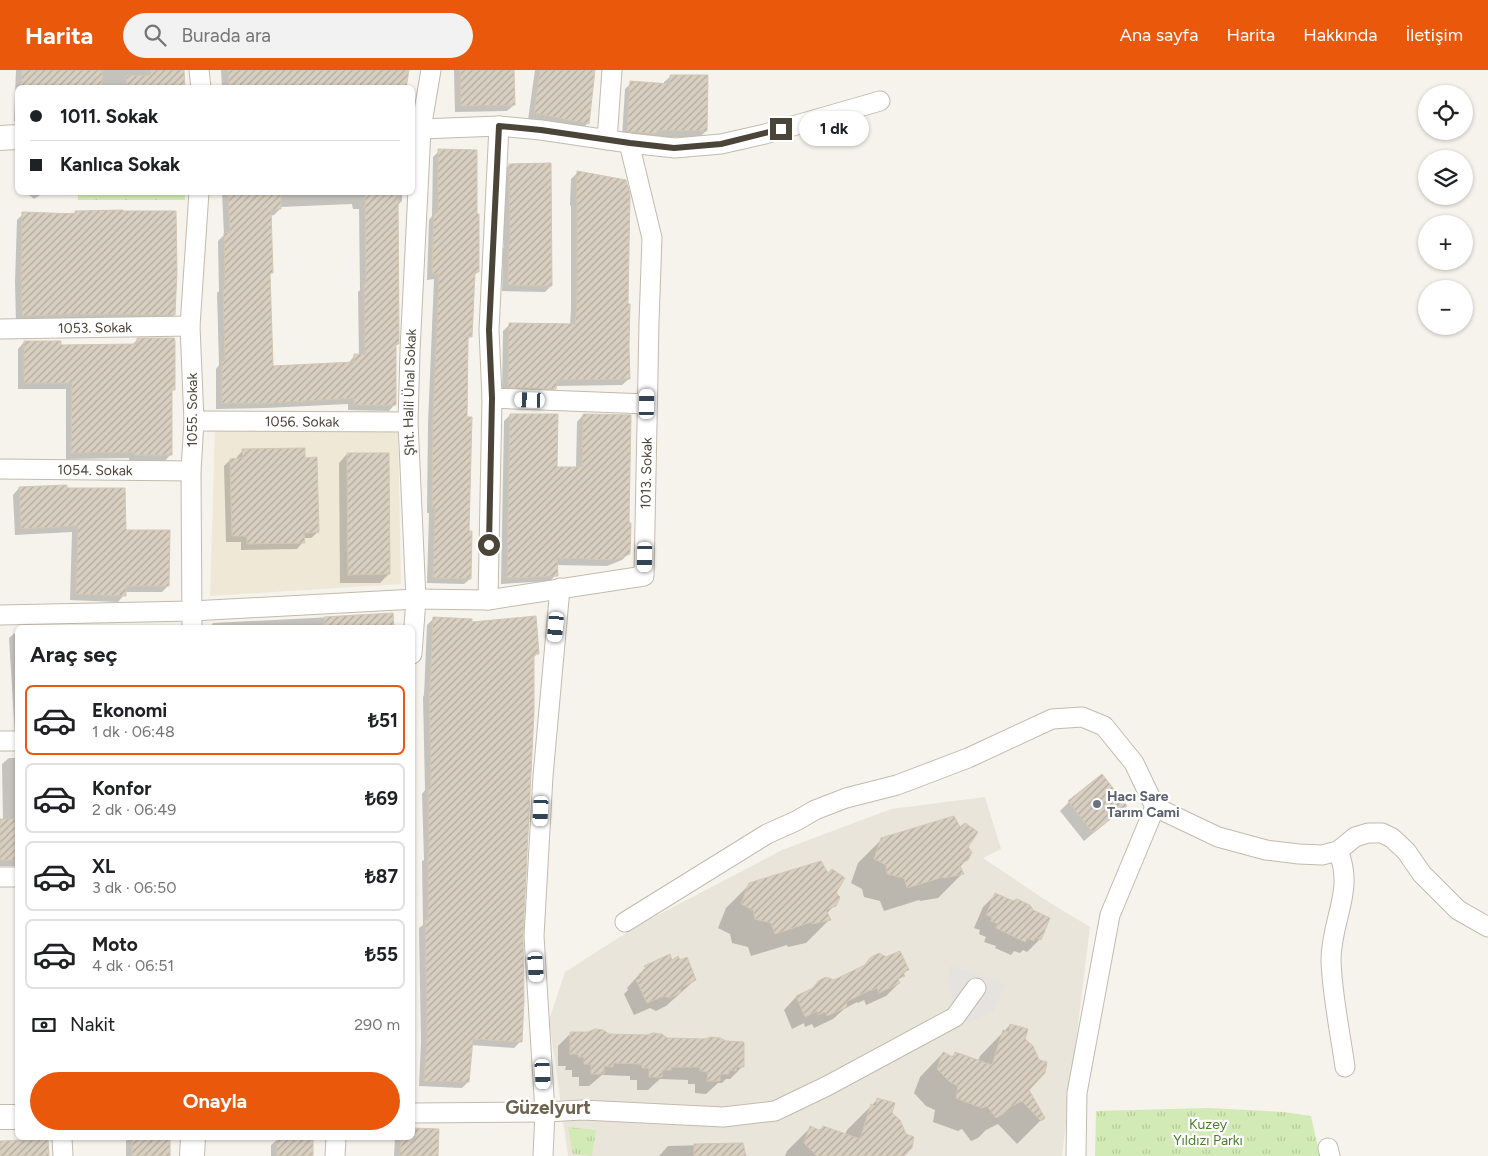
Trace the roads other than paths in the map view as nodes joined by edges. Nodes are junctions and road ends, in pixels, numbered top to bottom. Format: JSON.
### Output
{"nodes":[{"id":1,"x":199,"y":70,"type":"edge"},
{"id":2,"x":431,"y":70,"type":"edge"},
{"id":3,"x":612,"y":70,"type":"edge"},
{"id":4,"x":200,"y":85,"type":"edge"},
{"id":5,"x":880,"y":101,"type":"dead end"},
{"id":6,"x":499,"y":126,"type":"junction"},
{"id":7,"x":417,"y":129,"type":"edge"},
{"id":8,"x":15,"y":137,"type":"edge"},
{"id":9,"x":0,"y":138,"type":"edge"},
{"id":10,"x":608,"y":140,"type":"junction"},
{"id":11,"x":630,"y":143,"type":"junction"},
{"id":12,"x":415,"y":194,"type":"edge"},
{"id":13,"x":199,"y":195,"type":"edge"},
{"id":14,"x":415,"y":195,"type":"edge"},
{"id":15,"x":190,"y":326,"type":"junction"},
{"id":16,"x":0,"y":329,"type":"edge"},
{"id":17,"x":492,"y":398,"type":"junction"},
{"id":18,"x":647,"y":404,"type":"junction"},
{"id":19,"x":194,"y":421,"type":"junction"},
{"id":20,"x":408,"y":422,"type":"junction"},
{"id":21,"x":0,"y":469,"type":"edge"},
{"id":22,"x":191,"y":471,"type":"junction"},
{"id":23,"x":560,"y":588,"type":"junction"},
{"id":24,"x":416,"y":599,"type":"junction"},
{"id":25,"x":488,"y":600,"type":"junction"},
{"id":26,"x":0,"y":614,"type":"edge"},
{"id":27,"x":192,"y":619,"type":"edge"},
{"id":28,"x":414,"y":625,"type":"edge"},
{"id":29,"x":0,"y":741,"type":"edge"},
{"id":30,"x":15,"y":741,"type":"edge"},
{"id":31,"x":1155,"y":807,"type":"junction"},
{"id":32,"x":1338,"y":851,"type":"junction"},
{"id":33,"x":0,"y":877,"type":"edge"},
{"id":34,"x":15,"y":877,"type":"edge"},
{"id":35,"x":625,"y":922,"type":"dead end"},
{"id":36,"x":1488,"y":926,"type":"edge"},
{"id":37,"x":976,"y":988,"type":"dead end"},
{"id":38,"x":1345,"y":1067,"type":"dead end"},
{"id":39,"x":545,"y":1112,"type":"junction"},
{"id":40,"x":415,"y":1113,"type":"edge"},
{"id":41,"x":0,"y":1117,"type":"edge"},
{"id":42,"x":15,"y":1117,"type":"edge"},
{"id":43,"x":62,"y":1140,"type":"edge"},
{"id":44,"x":193,"y":1140,"type":"edge"},
{"id":45,"x":336,"y":1140,"type":"edge"},
{"id":46,"x":63,"y":1156,"type":"edge"},
{"id":47,"x":192,"y":1156,"type":"edge"},
{"id":48,"x":335,"y":1156,"type":"edge"},
{"id":49,"x":543,"y":1156,"type":"edge"},
{"id":50,"x":1076,"y":1156,"type":"edge"}],
"edges":[{"from":1,"to":4,"type":"street"},
{"from":2,"to":7,"type":"street","name":"Şht. Halil Ünal Sokak"},
{"from":3,"to":10,"type":"street"},
{"from":5,"to":11,"type":"street"},
{"from":6,"to":7,"type":"street"},
{"from":6,"to":10,"type":"street"},
{"from":6,"to":17,"type":"street"},
{"from":7,"to":12,"type":"street","name":"Şht. Halil Ünal Sokak"},
{"from":8,"to":9,"type":"street"},
{"from":10,"to":11,"type":"street"},
{"from":11,"to":18,"type":"street","name":"1013. Sokak"},
{"from":13,"to":15,"type":"street","name":"1055. Sokak"},
{"from":14,"to":20,"type":"street","name":"Şht. Halil Ünal Sokak"},
{"from":15,"to":16,"type":"street","name":"1053. Sokak"},
{"from":15,"to":19,"type":"street","name":"1055. Sokak"},
{"from":17,"to":18,"type":"street"},
{"from":17,"to":25,"type":"street"},
{"from":18,"to":23,"type":"street","name":"1013. Sokak"},
{"from":19,"to":20,"type":"street","name":"1056. Sokak"},
{"from":19,"to":22,"type":"street","name":"1055. Sokak"},
{"from":20,"to":24,"type":"street","name":"Şht. Halil Ünal Sokak"},
{"from":21,"to":22,"type":"street","name":"1054. Sokak"},
{"from":22,"to":27,"type":"street","name":"1055. Sokak"},
{"from":23,"to":25,"type":"street","name":"1013. Sokak"},
{"from":23,"to":39,"type":"street"},
{"from":24,"to":25,"type":"street","name":"1013. Sokak"},
{"from":24,"to":27,"type":"street","name":"1013. Sokak"},
{"from":24,"to":28,"type":"street","name":"Şht. Halil Ünal Sokak"},
{"from":26,"to":27,"type":"street","name":"1013. Sokak"},
{"from":29,"to":30,"type":"street"},
{"from":31,"to":32,"type":"street"},
{"from":31,"to":35,"type":"street"},
{"from":31,"to":50,"type":"street"},
{"from":32,"to":36,"type":"street"},
{"from":32,"to":38,"type":"street"},
{"from":33,"to":34,"type":"street"},
{"from":37,"to":39,"type":"street"},
{"from":39,"to":40,"type":"street"},
{"from":39,"to":49,"type":"street"},
{"from":41,"to":42,"type":"street"},
{"from":43,"to":46,"type":"street"},
{"from":44,"to":47,"type":"street"},
{"from":45,"to":48,"type":"street"}]}
